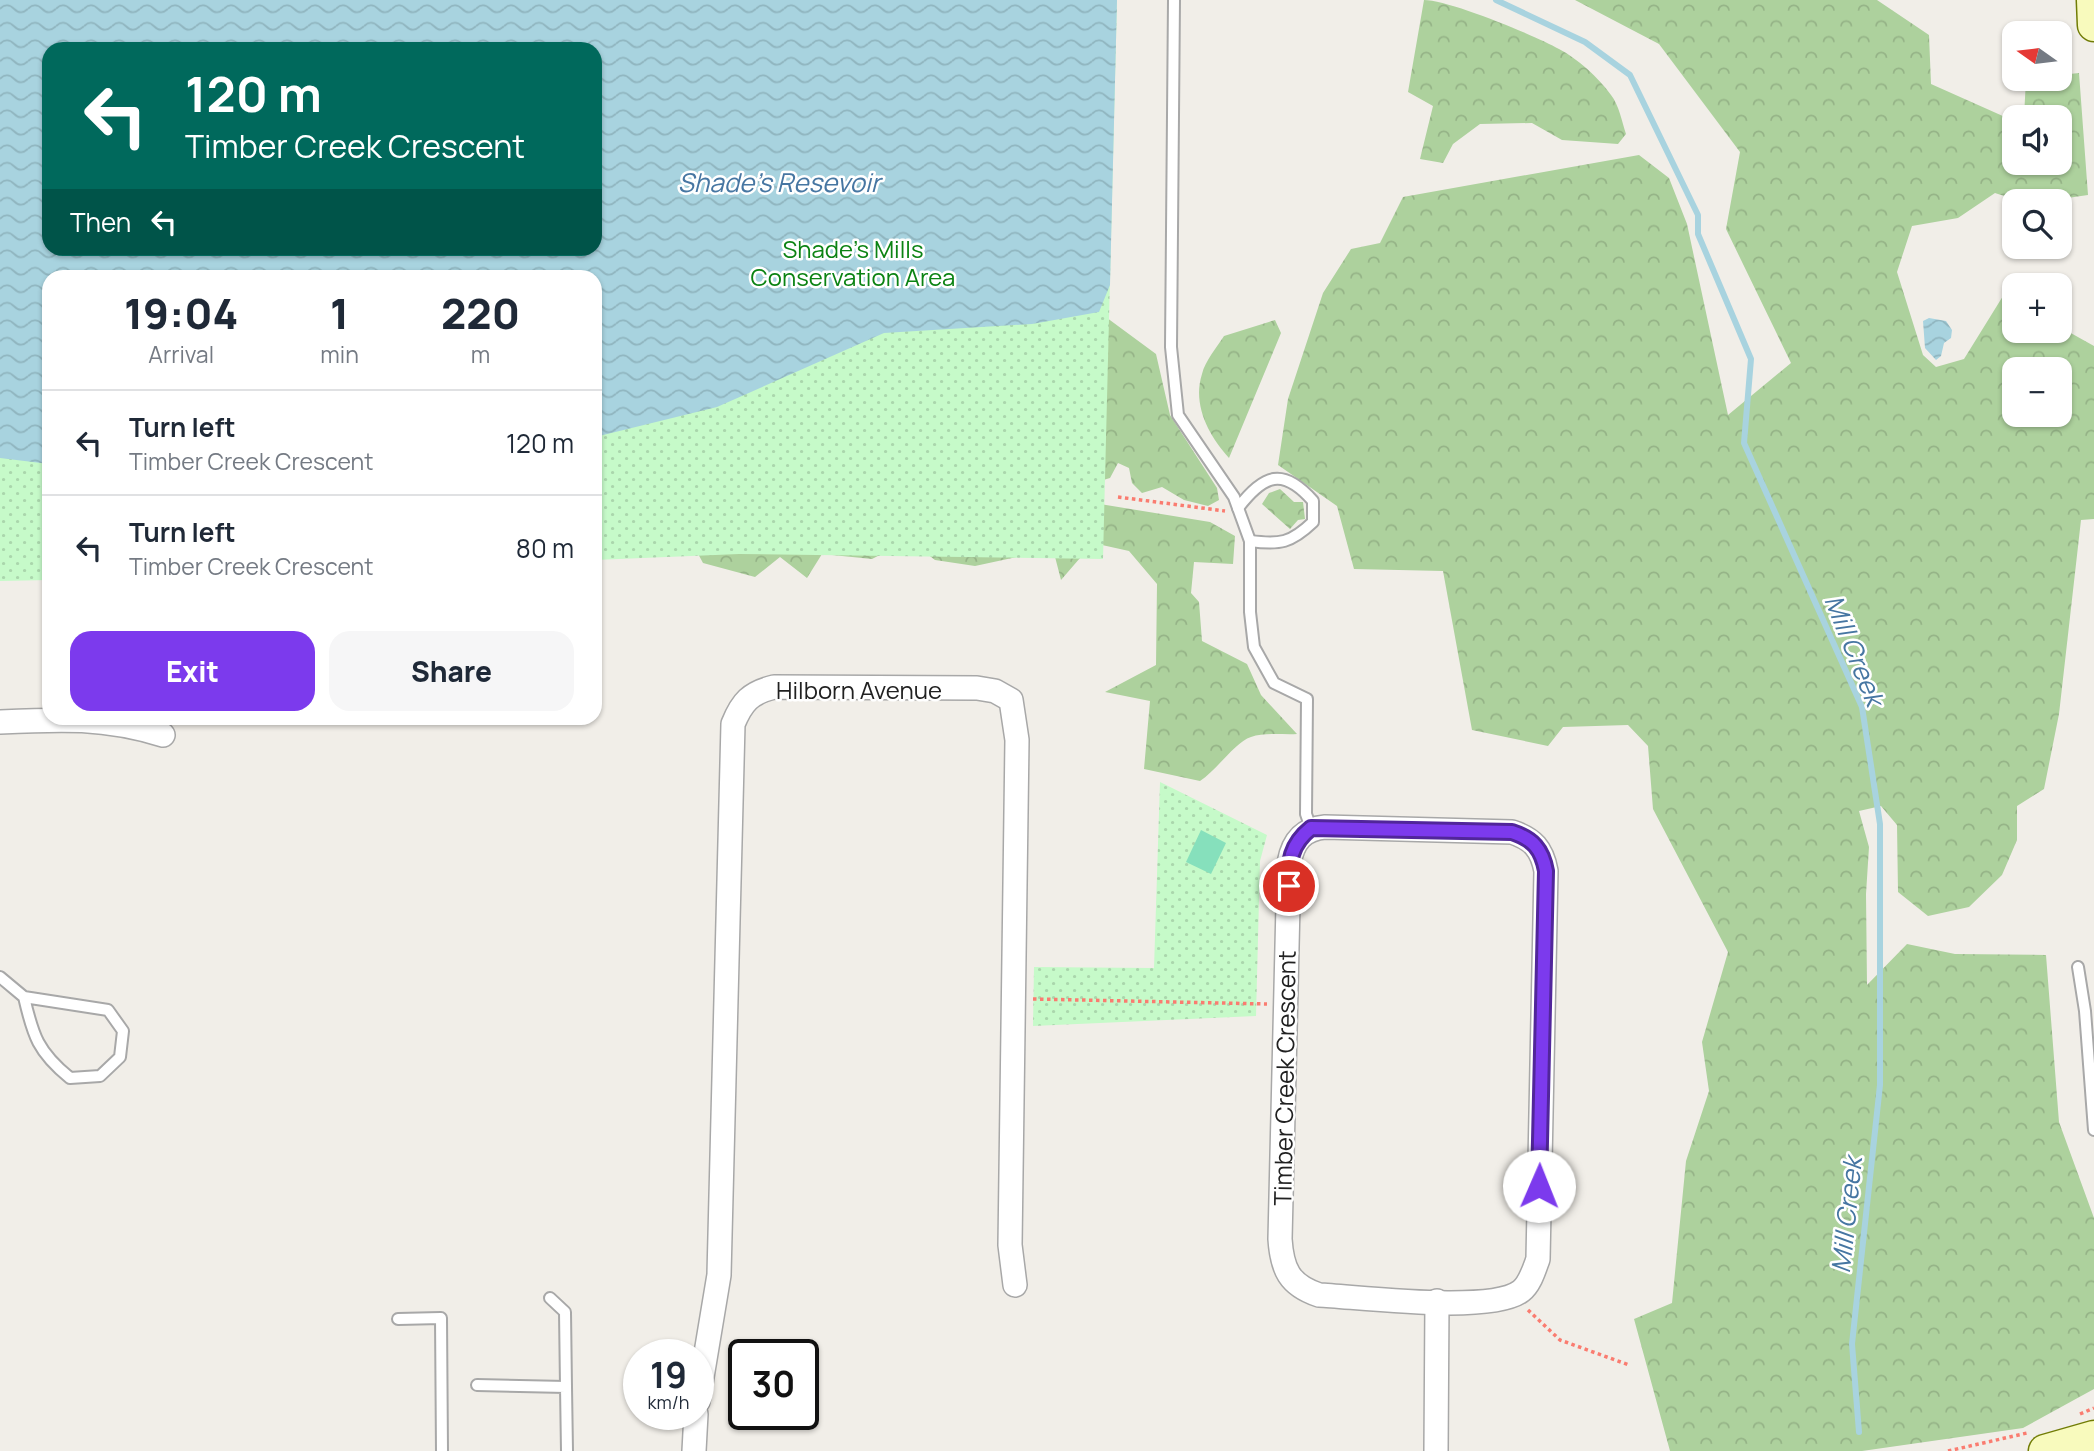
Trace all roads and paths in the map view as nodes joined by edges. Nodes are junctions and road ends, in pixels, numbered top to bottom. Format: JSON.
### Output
{"nodes":[{"id":1,"x":1174,"y":0,"type":"edge"},
{"id":2,"x":2093,"y":0,"type":"edge"},
{"id":3,"x":2094,"y":25,"type":"edge"},
{"id":4,"x":1118,"y":497,"type":"dead end"},
{"id":5,"x":1238,"y":508,"type":"junction"},
{"id":6,"x":1250,"y":541,"type":"junction"},
{"id":7,"x":42,"y":720,"type":"edge"},
{"id":8,"x":0,"y":722,"type":"edge"},
{"id":9,"x":130,"y":725,"type":"edge"},
{"id":10,"x":163,"y":735,"type":"dead end"},
{"id":11,"x":1311,"y":828,"type":"junction"},
{"id":12,"x":2078,"y":967,"type":"dead end"},
{"id":13,"x":0,"y":977,"type":"edge"},
{"id":14,"x":24,"y":997,"type":"junction"},
{"id":15,"x":1014,"y":998,"type":"junction"},
{"id":16,"x":1286,"y":1005,"type":"junction"},
{"id":17,"x":2094,"y":1130,"type":"edge"},
{"id":18,"x":1015,"y":1285,"type":"dead end"},
{"id":19,"x":1514,"y":1296,"type":"junction"},
{"id":20,"x":550,"y":1298,"type":"dead end"},
{"id":21,"x":1437,"y":1301,"type":"junction"},
{"id":22,"x":398,"y":1319,"type":"dead end"},
{"id":23,"x":708,"y":1339,"type":"edge"},
{"id":24,"x":1629,"y":1365,"type":"dead end"},
{"id":25,"x":477,"y":1385,"type":"dead end"},
{"id":26,"x":566,"y":1387,"type":"junction"},
{"id":27,"x":2094,"y":1408,"type":"edge"},
{"id":28,"x":2086,"y":1426,"type":"edge"},
{"id":29,"x":695,"y":1430,"type":"edge"},
{"id":30,"x":2038,"y":1441,"type":"edge"},
{"id":31,"x":442,"y":1451,"type":"edge"},
{"id":32,"x":567,"y":1451,"type":"edge"},
{"id":33,"x":694,"y":1451,"type":"edge"},
{"id":34,"x":1436,"y":1451,"type":"edge"},
{"id":35,"x":1948,"y":1451,"type":"edge"}],
"edges":[{"from":1,"to":5,"type":"lane"},
{"from":2,"to":3,"type":"main road"},
{"from":4,"to":5,"type":"path"},
{"from":5,"to":6,"type":"lane"},
{"from":5,"to":6,"type":"lane"},
{"from":6,"to":11,"type":"lane"},
{"from":7,"to":8,"type":"street"},
{"from":9,"to":10,"type":"street"},
{"from":11,"to":16,"type":"street","name":"Timber Creek Crescent"},
{"from":11,"to":19,"type":"street"},
{"from":12,"to":17,"type":"lane"},
{"from":13,"to":14,"type":"lane"},
{"from":14,"to":14,"type":"lane"},
{"from":15,"to":16,"type":"path"},
{"from":15,"to":18,"type":"street","name":"Hilborn Avenue"},
{"from":15,"to":23,"type":"street","name":"Hilborn Avenue"},
{"from":16,"to":21,"type":"street","name":"Timber Creek Crescent"},
{"from":19,"to":21,"type":"street","name":"Timber Creek Crescent"},
{"from":19,"to":24,"type":"path"},
{"from":20,"to":26,"type":"lane"},
{"from":21,"to":34,"type":"street"},
{"from":22,"to":31,"type":"lane"},
{"from":25,"to":26,"type":"lane"},
{"from":26,"to":32,"type":"lane"},
{"from":27,"to":28,"type":"path"},
{"from":28,"to":30,"type":"main road"},
{"from":29,"to":33,"type":"street"},
{"from":30,"to":35,"type":"path"}]}
